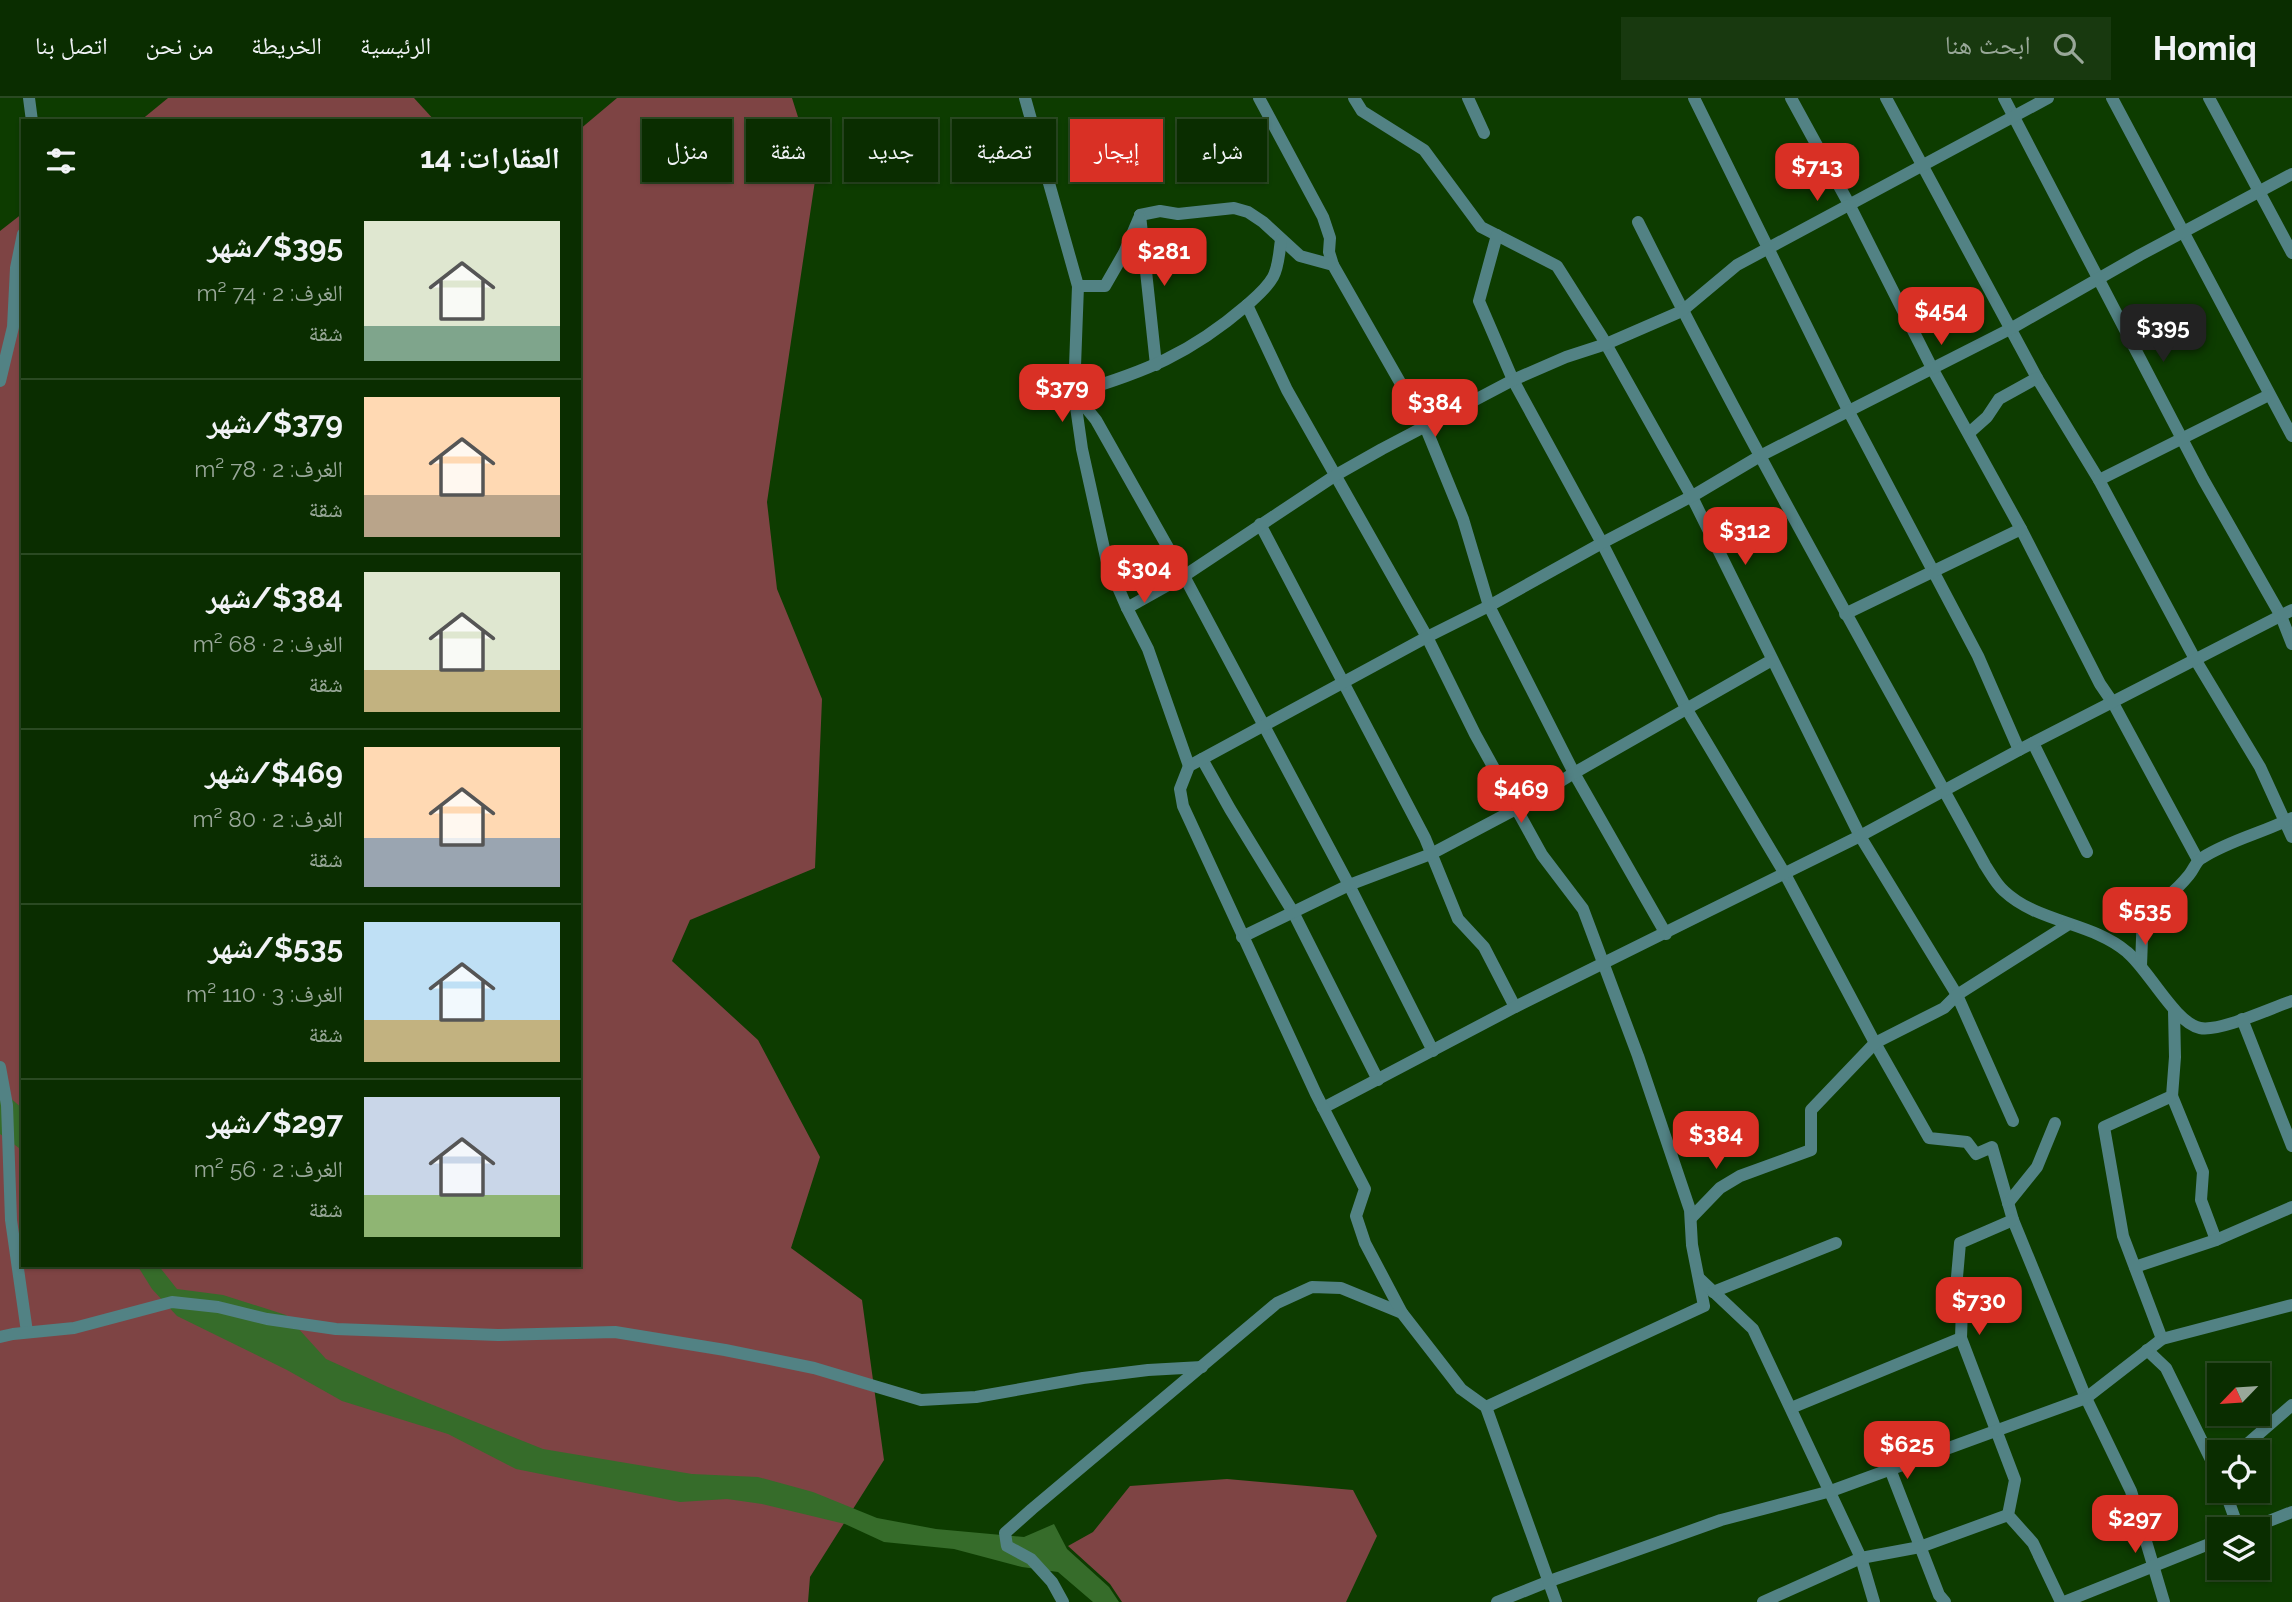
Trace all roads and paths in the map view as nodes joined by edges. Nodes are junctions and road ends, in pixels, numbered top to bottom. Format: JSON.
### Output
{"nodes":[{"id":1,"x":29,"y":98,"type":"edge"},
{"id":2,"x":1025,"y":98,"type":"edge"},
{"id":3,"x":1259,"y":98,"type":"edge"},
{"id":4,"x":1354,"y":98,"type":"edge"},
{"id":5,"x":1468,"y":98,"type":"edge"},
{"id":6,"x":1693,"y":98,"type":"edge"},
{"id":7,"x":1791,"y":98,"type":"edge"},
{"id":8,"x":1886,"y":98,"type":"edge"},
{"id":9,"x":2004,"y":98,"type":"edge"},
{"id":10,"x":2048,"y":98,"type":"edge"},
{"id":11,"x":2112,"y":98,"type":"edge"},
{"id":12,"x":2209,"y":98,"type":"edge"},
{"id":13,"x":2014,"y":117,"type":"junction"},
{"id":14,"x":32,"y":119,"type":"edge"},
{"id":15,"x":1484,"y":133,"type":"dead end"},
{"id":16,"x":1924,"y":166,"type":"junction"},
{"id":17,"x":2292,"y":174,"type":"edge"},
{"id":18,"x":2259,"y":192,"type":"junction"},
{"id":19,"x":1849,"y":204,"type":"junction"},
{"id":20,"x":1140,"y":215,"type":"junction"},
{"id":21,"x":1638,"y":222,"type":"dead end"},
{"id":22,"x":2185,"y":233,"type":"junction"},
{"id":23,"x":1497,"y":235,"type":"junction"},
{"id":24,"x":1280,"y":240,"type":"junction"},
{"id":25,"x":21,"y":244,"type":"edge"},
{"id":26,"x":1767,"y":250,"type":"junction"},
{"id":27,"x":2292,"y":253,"type":"edge"},
{"id":28,"x":1334,"y":265,"type":"junction"},
{"id":29,"x":2100,"y":278,"type":"junction"},
{"id":30,"x":1078,"y":286,"type":"junction"},
{"id":31,"x":1247,"y":305,"type":"junction"},
{"id":32,"x":1682,"y":311,"type":"junction"},
{"id":33,"x":2012,"y":328,"type":"junction"},
{"id":34,"x":1606,"y":344,"type":"junction"},
{"id":35,"x":1156,"y":365,"type":"junction"},
{"id":36,"x":1933,"y":370,"type":"junction"},
{"id":37,"x":2037,"y":378,"type":"junction"},
{"id":38,"x":1513,"y":380,"type":"junction"},
{"id":39,"x":0,"y":381,"type":"edge"},
{"id":40,"x":1074,"y":393,"type":"junction"},
{"id":41,"x":2269,"y":395,"type":"junction"},
{"id":42,"x":1849,"y":410,"type":"junction"},
{"id":43,"x":1425,"y":426,"type":"junction"},
{"id":44,"x":1969,"y":433,"type":"junction"},
{"id":45,"x":2292,"y":436,"type":"edge"},
{"id":46,"x":2182,"y":437,"type":"junction"},
{"id":47,"x":1760,"y":456,"type":"junction"},
{"id":48,"x":1336,"y":475,"type":"junction"},
{"id":49,"x":2099,"y":480,"type":"junction"},
{"id":50,"x":1692,"y":496,"type":"junction"},
{"id":51,"x":1260,"y":524,"type":"junction"},
{"id":52,"x":2021,"y":529,"type":"junction"},
{"id":53,"x":1602,"y":543,"type":"junction"},
{"id":54,"x":1933,"y":571,"type":"junction"},
{"id":55,"x":1184,"y":576,"type":"junction"},
{"id":56,"x":1489,"y":606,"type":"junction"},
{"id":57,"x":1126,"y":608,"type":"junction"},
{"id":58,"x":2287,"y":613,"type":"edge"},
{"id":59,"x":1845,"y":614,"type":"junction"},
{"id":60,"x":1427,"y":637,"type":"junction"},
{"id":61,"x":2292,"y":644,"type":"edge"},
{"id":62,"x":2195,"y":659,"type":"junction"},
{"id":63,"x":1772,"y":660,"type":"junction"},
{"id":64,"x":1343,"y":682,"type":"junction"},
{"id":65,"x":2113,"y":703,"type":"junction"},
{"id":66,"x":1686,"y":708,"type":"junction"},
{"id":67,"x":1262,"y":726,"type":"junction"},
{"id":68,"x":2033,"y":743,"type":"junction"},
{"id":69,"x":2019,"y":750,"type":"junction"},
{"id":70,"x":1202,"y":759,"type":"junction"},
{"id":71,"x":1189,"y":766,"type":"junction"},
{"id":72,"x":1574,"y":773,"type":"junction"},
{"id":73,"x":1945,"y":791,"type":"junction"},
{"id":74,"x":1516,"y":809,"type":"junction"},
{"id":75,"x":2288,"y":820,"type":"edge"},
{"id":76,"x":1860,"y":836,"type":"junction"},
{"id":77,"x":2292,"y":837,"type":"edge"},
{"id":78,"x":2087,"y":852,"type":"dead end"},
{"id":79,"x":1432,"y":854,"type":"junction"},
{"id":80,"x":2198,"y":860,"type":"junction"},
{"id":81,"x":1785,"y":874,"type":"junction"},
{"id":82,"x":1349,"y":885,"type":"junction"},
{"id":83,"x":1293,"y":912,"type":"junction"},
{"id":84,"x":2069,"y":924,"type":"junction"},
{"id":85,"x":1666,"y":934,"type":"junction"},
{"id":86,"x":1242,"y":937,"type":"junction"},
{"id":87,"x":1604,"y":963,"type":"junction"},
{"id":88,"x":2141,"y":966,"type":"junction"},
{"id":89,"x":1957,"y":995,"type":"junction"},
{"id":90,"x":2292,"y":1001,"type":"edge"},
{"id":91,"x":1515,"y":1007,"type":"junction"},
{"id":92,"x":2174,"y":1010,"type":"junction"},
{"id":93,"x":2242,"y":1019,"type":"junction"},
{"id":94,"x":1875,"y":1043,"type":"junction"},
{"id":95,"x":1433,"y":1051,"type":"junction"},
{"id":96,"x":0,"y":1067,"type":"edge"},
{"id":97,"x":1378,"y":1080,"type":"junction"},
{"id":98,"x":2172,"y":1097,"type":"junction"},
{"id":99,"x":1323,"y":1108,"type":"junction"},
{"id":100,"x":2013,"y":1121,"type":"dead end"},
{"id":101,"x":2055,"y":1122,"type":"dead end"},
{"id":102,"x":2292,"y":1146,"type":"edge"},
{"id":103,"x":2008,"y":1203,"type":"junction"},
{"id":104,"x":2292,"y":1207,"type":"edge"},
{"id":105,"x":1692,"y":1217,"type":"junction"},
{"id":106,"x":2013,"y":1220,"type":"junction"},
{"id":107,"x":2216,"y":1240,"type":"junction"},
{"id":108,"x":1836,"y":1243,"type":"dead end"},
{"id":109,"x":2135,"y":1267,"type":"junction"},
{"id":110,"x":1700,"y":1279,"type":"junction"},
{"id":111,"x":1713,"y":1292,"type":"junction"},
{"id":112,"x":2292,"y":1305,"type":"edge"},
{"id":113,"x":1402,"y":1313,"type":"junction"},
{"id":114,"x":27,"y":1332,"type":"junction"},
{"id":115,"x":0,"y":1338,"type":"edge"},
{"id":116,"x":1961,"y":1338,"type":"junction"},
{"id":117,"x":2162,"y":1339,"type":"junction"},
{"id":118,"x":2147,"y":1350,"type":"junction"},
{"id":119,"x":1202,"y":1367,"type":"junction"},
{"id":120,"x":2086,"y":1398,"type":"junction"},
{"id":121,"x":2292,"y":1405,"type":"edge"},
{"id":122,"x":1486,"y":1407,"type":"junction"},
{"id":123,"x":1791,"y":1408,"type":"junction"},
{"id":124,"x":1998,"y":1430,"type":"junction"},
{"id":125,"x":2252,"y":1440,"type":"edge"},
{"id":126,"x":2207,"y":1450,"type":"edge"},
{"id":127,"x":1890,"y":1469,"type":"junction"},
{"id":128,"x":1831,"y":1491,"type":"junction"},
{"id":129,"x":2292,"y":1512,"type":"edge"},
{"id":130,"x":2008,"y":1515,"type":"junction"},
{"id":131,"x":2270,"y":1521,"type":"edge"},
{"id":132,"x":2207,"y":1545,"type":"edge"},
{"id":133,"x":1920,"y":1547,"type":"junction"},
{"id":134,"x":1861,"y":1558,"type":"junction"},
{"id":135,"x":2153,"y":1566,"type":"junction"},
{"id":136,"x":1547,"y":1581,"type":"junction"},
{"id":137,"x":1063,"y":1602,"type":"edge"},
{"id":138,"x":1497,"y":1602,"type":"edge"},
{"id":139,"x":1556,"y":1602,"type":"edge"},
{"id":140,"x":1763,"y":1602,"type":"edge"},
{"id":141,"x":1874,"y":1602,"type":"edge"},
{"id":142,"x":1945,"y":1602,"type":"edge"},
{"id":143,"x":2063,"y":1602,"type":"edge"},
{"id":144,"x":2164,"y":1602,"type":"edge"}],
"edges":[{"from":1,"to":14,"type":"street"},
{"from":2,"to":30,"type":"street"},
{"from":3,"to":28,"type":"street"},
{"from":4,"to":23,"type":"street"},
{"from":5,"to":15,"type":"street"},
{"from":6,"to":26,"type":"street"},
{"from":7,"to":19,"type":"street"},
{"from":8,"to":16,"type":"street"},
{"from":9,"to":13,"type":"street"},
{"from":10,"to":13,"type":"street"},
{"from":11,"to":22,"type":"street"},
{"from":12,"to":18,"type":"street"},
{"from":13,"to":16,"type":"street"},
{"from":13,"to":29,"type":"street"},
{"from":16,"to":19,"type":"street"},
{"from":16,"to":33,"type":"street"},
{"from":17,"to":18,"type":"street"},
{"from":18,"to":22,"type":"street"},
{"from":18,"to":27,"type":"street"},
{"from":19,"to":26,"type":"street"},
{"from":19,"to":36,"type":"street"},
{"from":20,"to":24,"type":"street"},
{"from":20,"to":30,"type":"street"},
{"from":20,"to":35,"type":"street"},
{"from":21,"to":32,"type":"street"},
{"from":22,"to":29,"type":"street"},
{"from":22,"to":41,"type":"street"},
{"from":23,"to":34,"type":"street"},
{"from":23,"to":38,"type":"street"},
{"from":24,"to":28,"type":"street"},
{"from":24,"to":31,"type":"street"},
{"from":25,"to":39,"type":"street"},
{"from":26,"to":32,"type":"street"},
{"from":26,"to":42,"type":"street"},
{"from":28,"to":43,"type":"street"},
{"from":29,"to":33,"type":"street"},
{"from":29,"to":46,"type":"street"},
{"from":30,"to":40,"type":"street"},
{"from":31,"to":35,"type":"street"},
{"from":31,"to":48,"type":"street"},
{"from":32,"to":34,"type":"street"},
{"from":32,"to":47,"type":"street"},
{"from":33,"to":36,"type":"street"},
{"from":33,"to":37,"type":"street"},
{"from":34,"to":38,"type":"street"},
{"from":34,"to":50,"type":"street"},
{"from":35,"to":40,"type":"street"},
{"from":36,"to":42,"type":"street"},
{"from":36,"to":44,"type":"street"},
{"from":37,"to":44,"type":"street"},
{"from":37,"to":49,"type":"street"},
{"from":38,"to":43,"type":"street"},
{"from":38,"to":53,"type":"street"},
{"from":40,"to":55,"type":"street"},
{"from":40,"to":57,"type":"street"},
{"from":41,"to":45,"type":"street"},
{"from":41,"to":46,"type":"street"},
{"from":42,"to":47,"type":"street"},
{"from":42,"to":54,"type":"street"},
{"from":43,"to":48,"type":"street"},
{"from":43,"to":56,"type":"street"},
{"from":44,"to":52,"type":"street"},
{"from":46,"to":49,"type":"street"},
{"from":46,"to":58,"type":"street"},
{"from":47,"to":50,"type":"street"},
{"from":47,"to":59,"type":"street"},
{"from":48,"to":51,"type":"street"},
{"from":48,"to":60,"type":"street"},
{"from":49,"to":62,"type":"street"},
{"from":50,"to":53,"type":"street"},
{"from":50,"to":63,"type":"street"},
{"from":51,"to":55,"type":"street"},
{"from":51,"to":64,"type":"street"},
{"from":52,"to":54,"type":"street"},
{"from":52,"to":65,"type":"street"},
{"from":53,"to":56,"type":"street"},
{"from":53,"to":66,"type":"street"},
{"from":54,"to":59,"type":"street"},
{"from":54,"to":69,"type":"street"},
{"from":55,"to":57,"type":"street"},
{"from":55,"to":67,"type":"street"},
{"from":56,"to":60,"type":"street"},
{"from":56,"to":72,"type":"street"},
{"from":57,"to":71,"type":"street"},
{"from":58,"to":61,"type":"street"},
{"from":58,"to":62,"type":"street"},
{"from":59,"to":73,"type":"street"},
{"from":60,"to":64,"type":"street"},
{"from":60,"to":74,"type":"street"},
{"from":62,"to":65,"type":"street"},
{"from":62,"to":75,"type":"street"},
{"from":63,"to":66,"type":"street"},
{"from":63,"to":76,"type":"street"},
{"from":64,"to":67,"type":"street"},
{"from":64,"to":79,"type":"street"},
{"from":65,"to":68,"type":"street"},
{"from":65,"to":80,"type":"street"},
{"from":66,"to":72,"type":"street"},
{"from":66,"to":81,"type":"street"},
{"from":67,"to":70,"type":"street"},
{"from":67,"to":82,"type":"street"},
{"from":68,"to":69,"type":"street"},
{"from":68,"to":78,"type":"street"},
{"from":69,"to":73,"type":"street"},
{"from":70,"to":71,"type":"street"},
{"from":70,"to":83,"type":"street"},
{"from":71,"to":86,"type":"street"},
{"from":72,"to":74,"type":"street"},
{"from":72,"to":85,"type":"street"},
{"from":73,"to":76,"type":"street"},
{"from":73,"to":84,"type":"street"},
{"from":74,"to":79,"type":"street"},
{"from":74,"to":87,"type":"street"},
{"from":75,"to":77,"type":"street"},
{"from":75,"to":80,"type":"street"},
{"from":76,"to":81,"type":"street"},
{"from":76,"to":89,"type":"street"},
{"from":79,"to":82,"type":"street"},
{"from":79,"to":91,"type":"street"},
{"from":80,"to":88,"type":"street"},
{"from":81,"to":85,"type":"street"},
{"from":81,"to":94,"type":"street"},
{"from":82,"to":83,"type":"street"},
{"from":82,"to":95,"type":"street"},
{"from":83,"to":86,"type":"street"},
{"from":83,"to":97,"type":"street"},
{"from":84,"to":88,"type":"street"},
{"from":84,"to":89,"type":"street"},
{"from":85,"to":87,"type":"street"},
{"from":86,"to":99,"type":"street"},
{"from":87,"to":91,"type":"street"},
{"from":87,"to":105,"type":"street"},
{"from":88,"to":92,"type":"street"},
{"from":89,"to":94,"type":"street"},
{"from":89,"to":100,"type":"street"},
{"from":90,"to":93,"type":"street"},
{"from":91,"to":95,"type":"street"},
{"from":92,"to":93,"type":"street"},
{"from":92,"to":98,"type":"street"},
{"from":93,"to":102,"type":"street"},
{"from":94,"to":103,"type":"street"},
{"from":94,"to":105,"type":"street"},
{"from":95,"to":97,"type":"street"},
{"from":96,"to":114,"type":"street"},
{"from":97,"to":99,"type":"street"},
{"from":98,"to":107,"type":"street"},
{"from":98,"to":109,"type":"street"},
{"from":99,"to":113,"type":"street"},
{"from":101,"to":103,"type":"street"},
{"from":103,"to":106,"type":"street"},
{"from":104,"to":107,"type":"street"},
{"from":105,"to":110,"type":"street"},
{"from":106,"to":116,"type":"street"},
{"from":106,"to":120,"type":"street"},
{"from":107,"to":109,"type":"street"},
{"from":108,"to":111,"type":"street"},
{"from":109,"to":117,"type":"street"},
{"from":110,"to":111,"type":"street"},
{"from":110,"to":122,"type":"street"},
{"from":111,"to":123,"type":"street"},
{"from":112,"to":117,"type":"street"},
{"from":113,"to":119,"type":"street"},
{"from":113,"to":122,"type":"street"},
{"from":114,"to":115,"type":"street"},
{"from":114,"to":119,"type":"street"},
{"from":116,"to":123,"type":"street"},
{"from":116,"to":124,"type":"street"},
{"from":117,"to":118,"type":"street"},
{"from":118,"to":120,"type":"street"},
{"from":118,"to":126,"type":"street"},
{"from":119,"to":137,"type":"street"},
{"from":120,"to":124,"type":"street"},
{"from":120,"to":135,"type":"street"},
{"from":121,"to":125,"type":"street"},
{"from":122,"to":136,"type":"street"},
{"from":123,"to":128,"type":"street"},
{"from":124,"to":127,"type":"street"},
{"from":124,"to":130,"type":"street"},
{"from":127,"to":128,"type":"street"},
{"from":127,"to":133,"type":"street"},
{"from":128,"to":134,"type":"street"},
{"from":128,"to":136,"type":"street"},
{"from":129,"to":131,"type":"street"},
{"from":130,"to":133,"type":"street"},
{"from":130,"to":143,"type":"street"},
{"from":132,"to":135,"type":"street"},
{"from":133,"to":134,"type":"street"},
{"from":133,"to":142,"type":"street"},
{"from":134,"to":140,"type":"street"},
{"from":134,"to":141,"type":"street"},
{"from":135,"to":143,"type":"street"},
{"from":135,"to":144,"type":"street"},
{"from":136,"to":138,"type":"street"},
{"from":136,"to":139,"type":"street"}]}
